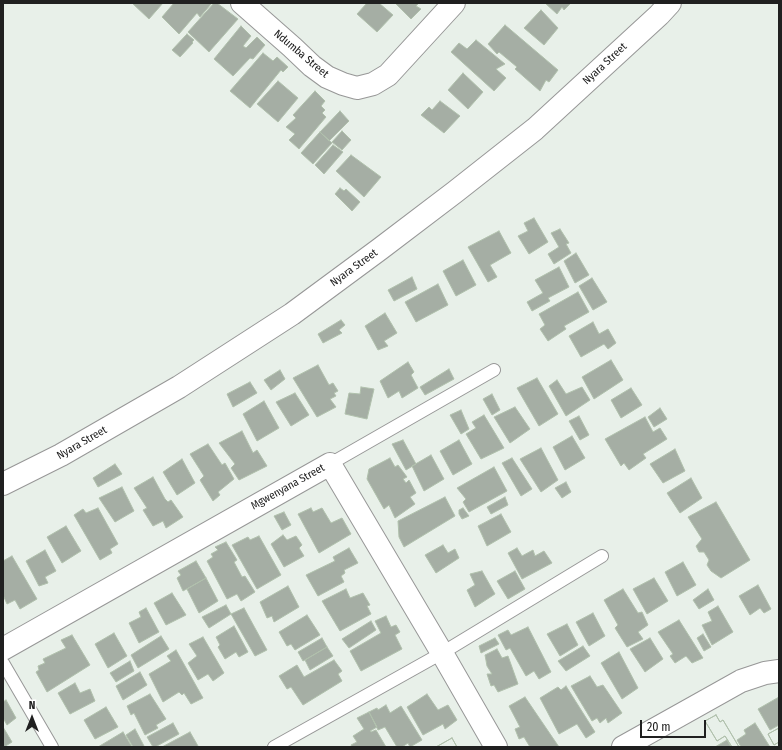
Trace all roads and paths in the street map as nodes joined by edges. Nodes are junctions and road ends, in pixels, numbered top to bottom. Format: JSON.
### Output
{"nodes":[{"id":1,"x":242,"y":3,"type":"edge"},
{"id":2,"x":454,"y":3,"type":"edge"},
{"id":3,"x":670,"y":3,"type":"edge"},
{"id":4,"x":494,"y":370,"type":"dead end"},
{"id":5,"x":330,"y":464,"type":"junction"},
{"id":6,"x":3,"y":484,"type":"edge"},
{"id":7,"x":602,"y":556,"type":"dead end"},
{"id":8,"x":3,"y":649,"type":"edge"},
{"id":9,"x":442,"y":653,"type":"junction"},
{"id":10,"x":3,"y":663,"type":"edge"},
{"id":11,"x":779,"y":671,"type":"edge"},
{"id":12,"x":52,"y":747,"type":"edge"},
{"id":13,"x":274,"y":747,"type":"edge"},
{"id":14,"x":496,"y":747,"type":"edge"},
{"id":15,"x":623,"y":747,"type":"edge"}],
"edges":[{"from":1,"to":2,"type":"street","name":"Ndumba Street"},
{"from":3,"to":6,"type":"street","name":"Nyara Street"},
{"from":4,"to":5,"type":"lane"},
{"from":5,"to":8,"type":"street","name":"Mgwenyana Street"},
{"from":5,"to":9,"type":"street","name":"Mgwenyana Street"},
{"from":7,"to":9,"type":"lane"},
{"from":9,"to":13,"type":"lane"},
{"from":9,"to":14,"type":"street","name":"Mgwenyana Street"},
{"from":10,"to":12,"type":"lane"},
{"from":11,"to":15,"type":"street"}]}
